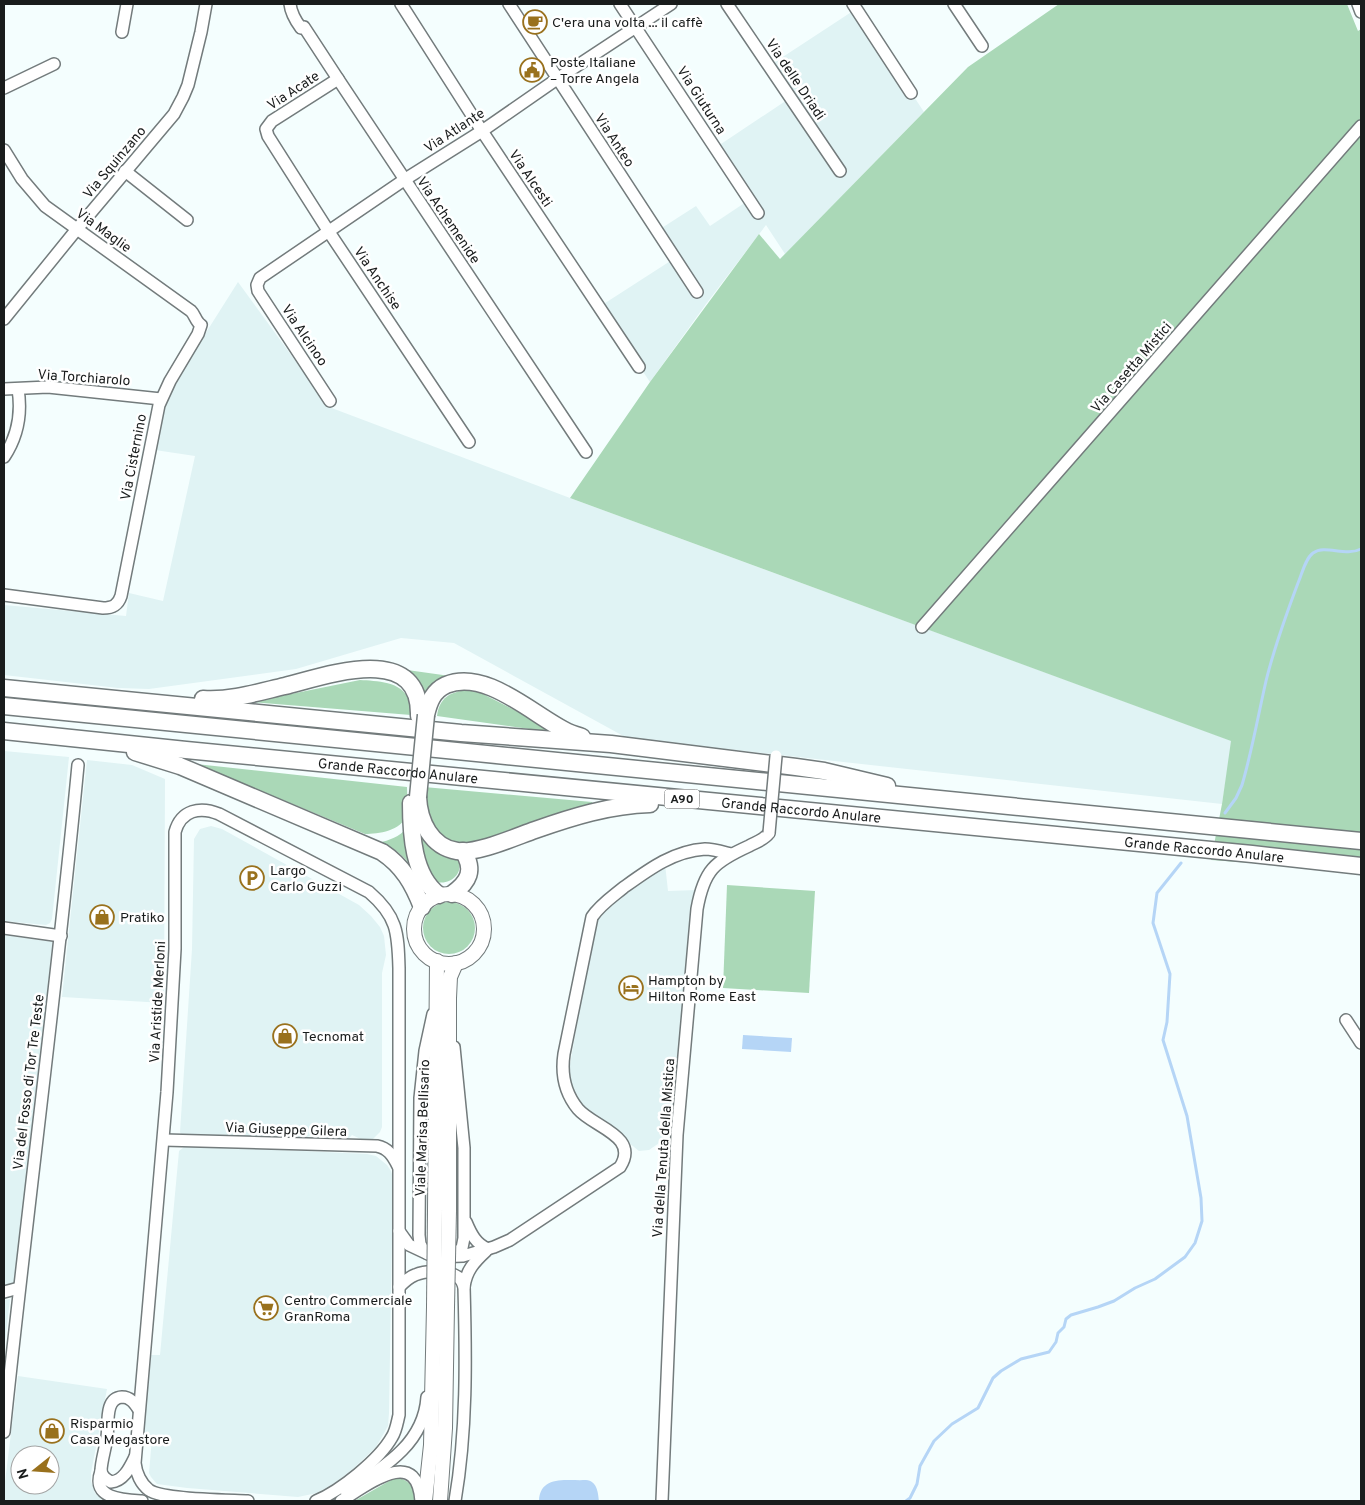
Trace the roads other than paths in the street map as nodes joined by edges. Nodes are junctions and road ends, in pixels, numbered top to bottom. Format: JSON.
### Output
{"nodes":[{"id":1,"x":127,"y":4,"type":"edge"},
{"id":2,"x":206,"y":4,"type":"edge"},
{"id":3,"x":290,"y":4,"type":"edge"},
{"id":4,"x":401,"y":4,"type":"edge"},
{"id":5,"x":508,"y":4,"type":"edge"},
{"id":6,"x":620,"y":4,"type":"edge"},
{"id":7,"x":671,"y":4,"type":"edge"},
{"id":8,"x":727,"y":4,"type":"edge"},
{"id":9,"x":853,"y":4,"type":"edge"},
{"id":10,"x":954,"y":4,"type":"edge"},
{"id":11,"x":1358,"y":4,"type":"edge"},
{"id":12,"x":1361,"y":12,"type":"edge"},
{"id":13,"x":636,"y":27,"type":"junction"},
{"id":14,"x":122,"y":32,"type":"dead end"},
{"id":15,"x":982,"y":46,"type":"dead end"},
{"id":16,"x":54,"y":64,"type":"dead end"},
{"id":17,"x":338,"y":79,"type":"junction"},
{"id":18,"x":557,"y":79,"type":"junction"},
{"id":19,"x":4,"y":88,"type":"edge"},
{"id":20,"x":912,"y":93,"type":"dead end"},
{"id":21,"x":1361,"y":126,"type":"edge"},
{"id":22,"x":266,"y":129,"type":"joint"},
{"id":23,"x":482,"y":131,"type":"junction"},
{"id":24,"x":4,"y":150,"type":"edge"},
{"id":25,"x":840,"y":171,"type":"dead end"},
{"id":26,"x":124,"y":172,"type":"junction"},
{"id":27,"x":404,"y":180,"type":"junction"},
{"id":28,"x":758,"y":213,"type":"dead end"},
{"id":29,"x":187,"y":220,"type":"dead end"},
{"id":30,"x":77,"y":229,"type":"junction"},
{"id":31,"x":329,"y":232,"type":"junction"},
{"id":32,"x":257,"y":285,"type":"joint"},
{"id":33,"x":697,"y":292,"type":"dead end"},
{"id":34,"x":4,"y":319,"type":"edge"},
{"id":35,"x":198,"y":323,"type":"joint"},
{"id":36,"x":639,"y":367,"type":"dead end"},
{"id":37,"x":4,"y":389,"type":"edge"},
{"id":38,"x":18,"y":389,"type":"junction"},
{"id":39,"x":161,"y":399,"type":"junction"},
{"id":40,"x":330,"y":401,"type":"dead end"},
{"id":41,"x":469,"y":442,"type":"dead end"},
{"id":42,"x":586,"y":452,"type":"dead end"},
{"id":43,"x":4,"y":457,"type":"edge"},
{"id":44,"x":4,"y":595,"type":"edge"},
{"id":45,"x":922,"y":627,"type":"dead end"},
{"id":46,"x":4,"y":688,"type":"edge"},
{"id":47,"x":125,"y":700,"type":"junction"},
{"id":48,"x":4,"y":706,"type":"edge"},
{"id":49,"x":422,"y":716,"type":"junction"},
{"id":50,"x":4,"y":731,"type":"edge"},
{"id":51,"x":94,"y":740,"type":"junction"},
{"id":52,"x":611,"y":744,"type":"junction"},
{"id":53,"x":776,"y":756,"type":"dead end"},
{"id":54,"x":78,"y":764,"type":"dead end"},
{"id":55,"x":414,"y":796,"type":"junction"},
{"id":56,"x":955,"y":801,"type":"junction"},
{"id":57,"x":711,"y":802,"type":"junction"},
{"id":58,"x":1361,"y":841,"type":"edge"},
{"id":59,"x":463,"y":852,"type":"junction"},
{"id":60,"x":731,"y":854,"type":"junction"},
{"id":61,"x":1361,"y":866,"type":"edge"},
{"id":62,"x":446,"y":895,"type":"junction"},
{"id":63,"x":422,"y":907,"type":"junction"},
{"id":64,"x":4,"y":928,"type":"edge"},
{"id":65,"x":61,"y":936,"type":"junction"},
{"id":66,"x":436,"y":961,"type":"junction"},
{"id":67,"x":456,"y":963,"type":"junction"},
{"id":68,"x":443,"y":995,"type":"junction"},
{"id":69,"x":1346,"y":1020,"type":"dead end"},
{"id":70,"x":1361,"y":1043,"type":"edge"},
{"id":71,"x":164,"y":1140,"type":"junction"},
{"id":72,"x":398,"y":1166,"type":"junction"},
{"id":73,"x":465,"y":1219,"type":"junction"},
{"id":74,"x":399,"y":1231,"type":"junction"},
{"id":75,"x":488,"y":1248,"type":"junction"},
{"id":76,"x":426,"y":1253,"type":"junction"},
{"id":77,"x":451,"y":1257,"type":"junction"},
{"id":78,"x":399,"y":1287,"type":"junction"},
{"id":79,"x":464,"y":1287,"type":"junction"},
{"id":80,"x":19,"y":1288,"type":"junction"},
{"id":81,"x":4,"y":1292,"type":"edge"},
{"id":82,"x":438,"y":1310,"type":"junction"},
{"id":83,"x":139,"y":1410,"type":"junction"},
{"id":84,"x":4,"y":1432,"type":"edge"},
{"id":85,"x":136,"y":1456,"type":"junction"},
{"id":86,"x":101,"y":1471,"type":"junction"},
{"id":87,"x":142,"y":1501,"type":"edge"},
{"id":88,"x":248,"y":1501,"type":"edge"},
{"id":89,"x":316,"y":1501,"type":"edge"},
{"id":90,"x":327,"y":1501,"type":"edge"},
{"id":91,"x":341,"y":1501,"type":"edge"},
{"id":92,"x":421,"y":1501,"type":"edge"},
{"id":93,"x":425,"y":1501,"type":"edge"},
{"id":94,"x":440,"y":1501,"type":"edge"},
{"id":95,"x":455,"y":1501,"type":"edge"},
{"id":96,"x":662,"y":1501,"type":"edge"}],
"edges":[{"from":1,"to":14,"type":"street"},
{"from":2,"to":26,"type":"street","name":"Via Squinzano"},
{"from":3,"to":17,"type":"street","name":"Via Achemenide"},
{"from":4,"to":23,"type":"street","name":"Via Alcesti"},
{"from":5,"to":18,"type":"street","name":"Via Anteo"},
{"from":6,"to":13,"type":"street","name":"Via Giuturna"},
{"from":7,"to":13,"type":"street","name":"Via Atlante"},
{"from":8,"to":25,"type":"street","name":"Via delle Driadi"},
{"from":9,"to":20,"type":"street"},
{"from":10,"to":15,"type":"street"},
{"from":11,"to":12,"type":"street"},
{"from":13,"to":18,"type":"street","name":"Via Atlante"},
{"from":13,"to":28,"type":"street","name":"Via Giuturna"},
{"from":16,"to":19,"type":"street"},
{"from":17,"to":22,"type":"street","name":"Via Acate"},
{"from":17,"to":27,"type":"street","name":"Via Achemenide"},
{"from":18,"to":23,"type":"street","name":"Via Atlante"},
{"from":18,"to":33,"type":"street","name":"Via Anteo"},
{"from":21,"to":45,"type":"street","name":"Via Casetta Mistici"},
{"from":22,"to":31,"type":"street","name":"Via Anchise"},
{"from":23,"to":27,"type":"street","name":"Via Atlante"},
{"from":23,"to":36,"type":"street","name":"Via Alcesti"},
{"from":24,"to":30,"type":"street","name":"Via Maglie"},
{"from":26,"to":29,"type":"street"},
{"from":26,"to":30,"type":"street","name":"Via Squinzano"},
{"from":27,"to":31,"type":"street","name":"Via Atlante"},
{"from":27,"to":42,"type":"street","name":"Via Achemenide"},
{"from":30,"to":34,"type":"street","name":"Via Squinzano"},
{"from":30,"to":35,"type":"street","name":"Via Maglie"},
{"from":31,"to":32,"type":"street","name":"Via Atlante"},
{"from":31,"to":41,"type":"street","name":"Via Anchise"},
{"from":32,"to":40,"type":"street","name":"Via Alcinoo"},
{"from":35,"to":39,"type":"street","name":"Via Cisternino"},
{"from":37,"to":38,"type":"street","name":"Via Torchiarolo"},
{"from":38,"to":39,"type":"street","name":"Via Torchiarolo"},
{"from":38,"to":43,"type":"street"},
{"from":39,"to":44,"type":"street","name":"Via Cisternino"},
{"from":46,"to":47,"type":"highway"},
{"from":47,"to":49,"type":"highway"},
{"from":47,"to":52,"type":"highway"},
{"from":48,"to":56,"type":"highway","name":"Grande Raccordo Anulare","number":"A90"},
{"from":49,"to":52,"type":"highway"},
{"from":49,"to":55,"type":"highway","bridge":true},
{"from":50,"to":51,"type":"highway","name":"Grande Raccordo Anulare","number":"A90"},
{"from":51,"to":57,"type":"highway","name":"Grande Raccordo Anulare","number":"A90"},
{"from":51,"to":63,"type":"highway"},
{"from":52,"to":56,"type":"highway"},
{"from":53,"to":60,"type":"street","name":"Via della Tenuta della Mistica","bridge":true},
{"from":54,"to":65,"type":"street","name":"Via del Fosso di Tor Tre Teste"},
{"from":55,"to":59,"type":"highway"},
{"from":55,"to":62,"type":"highway"},
{"from":56,"to":58,"type":"highway","name":"Grande Raccordo Anulare","number":"A90"},
{"from":57,"to":59,"type":"highway"},
{"from":57,"to":61,"type":"highway","name":"Grande Raccordo Anulare","number":"A90"},
{"from":59,"to":62,"type":"highway"},
{"from":60,"to":75,"type":"street"},
{"from":60,"to":96,"type":"street","name":"Via della Tenuta della Mistica"},
{"from":62,"to":63,"type":"main road"},
{"from":62,"to":67,"type":"main road"},
{"from":63,"to":66,"type":"main road"},
{"from":64,"to":65,"type":"street"},
{"from":65,"to":80,"type":"street","name":"Via del Fosso di Tor Tre Teste"},
{"from":66,"to":67,"type":"main road"},
{"from":66,"to":68,"type":"main road","name":"Viale Marisa Bellisario"},
{"from":67,"to":68,"type":"main road","name":"Viale Marisa Bellisario"},
{"from":68,"to":73,"type":"street","name":"Viale Marisa Bellisario"},
{"from":68,"to":76,"type":"street","name":"Viale Marisa Bellisario"},
{"from":68,"to":82,"type":"main road","name":"Viale Marisa Bellisario","bridge":true},
{"from":69,"to":70,"type":"street"},
{"from":71,"to":72,"type":"street","name":"Via Giuseppe Gilera"},
{"from":71,"to":72,"type":"street","name":"Via Aristide Merloni"},
{"from":71,"to":83,"type":"street","name":"Via Aristide Merloni"},
{"from":72,"to":74,"type":"street","name":"Via Aristide Merloni"},
{"from":73,"to":75,"type":"street","name":"Viale Marisa Bellisario"},
{"from":73,"to":77,"type":"street","name":"Viale Marisa Bellisario"},
{"from":74,"to":76,"type":"street"},
{"from":74,"to":78,"type":"street","name":"Via Aristide Merloni"},
{"from":75,"to":77,"type":"street"},
{"from":75,"to":79,"type":"street"},
{"from":76,"to":77,"type":"street"},
{"from":78,"to":79,"type":"street"},
{"from":78,"to":89,"type":"street","name":"Via Aristide Merloni"},
{"from":79,"to":95,"type":"street"},
{"from":80,"to":81,"type":"street"},
{"from":80,"to":84,"type":"street","name":"Via del Fosso di Tor Tre Teste"},
{"from":82,"to":90,"type":"street"},
{"from":82,"to":93,"type":"main road","name":"Viale Marisa Bellisario"},
{"from":82,"to":94,"type":"main road","name":"Viale Marisa Bellisario"},
{"from":83,"to":85,"type":"street","name":"Via Aristide Merloni"},
{"from":83,"to":86,"type":"street"},
{"from":85,"to":86,"type":"street"},
{"from":85,"to":88,"type":"street","name":"Via Aristide Merloni"},
{"from":86,"to":87,"type":"street"},
{"from":91,"to":92,"type":"street"}]}
